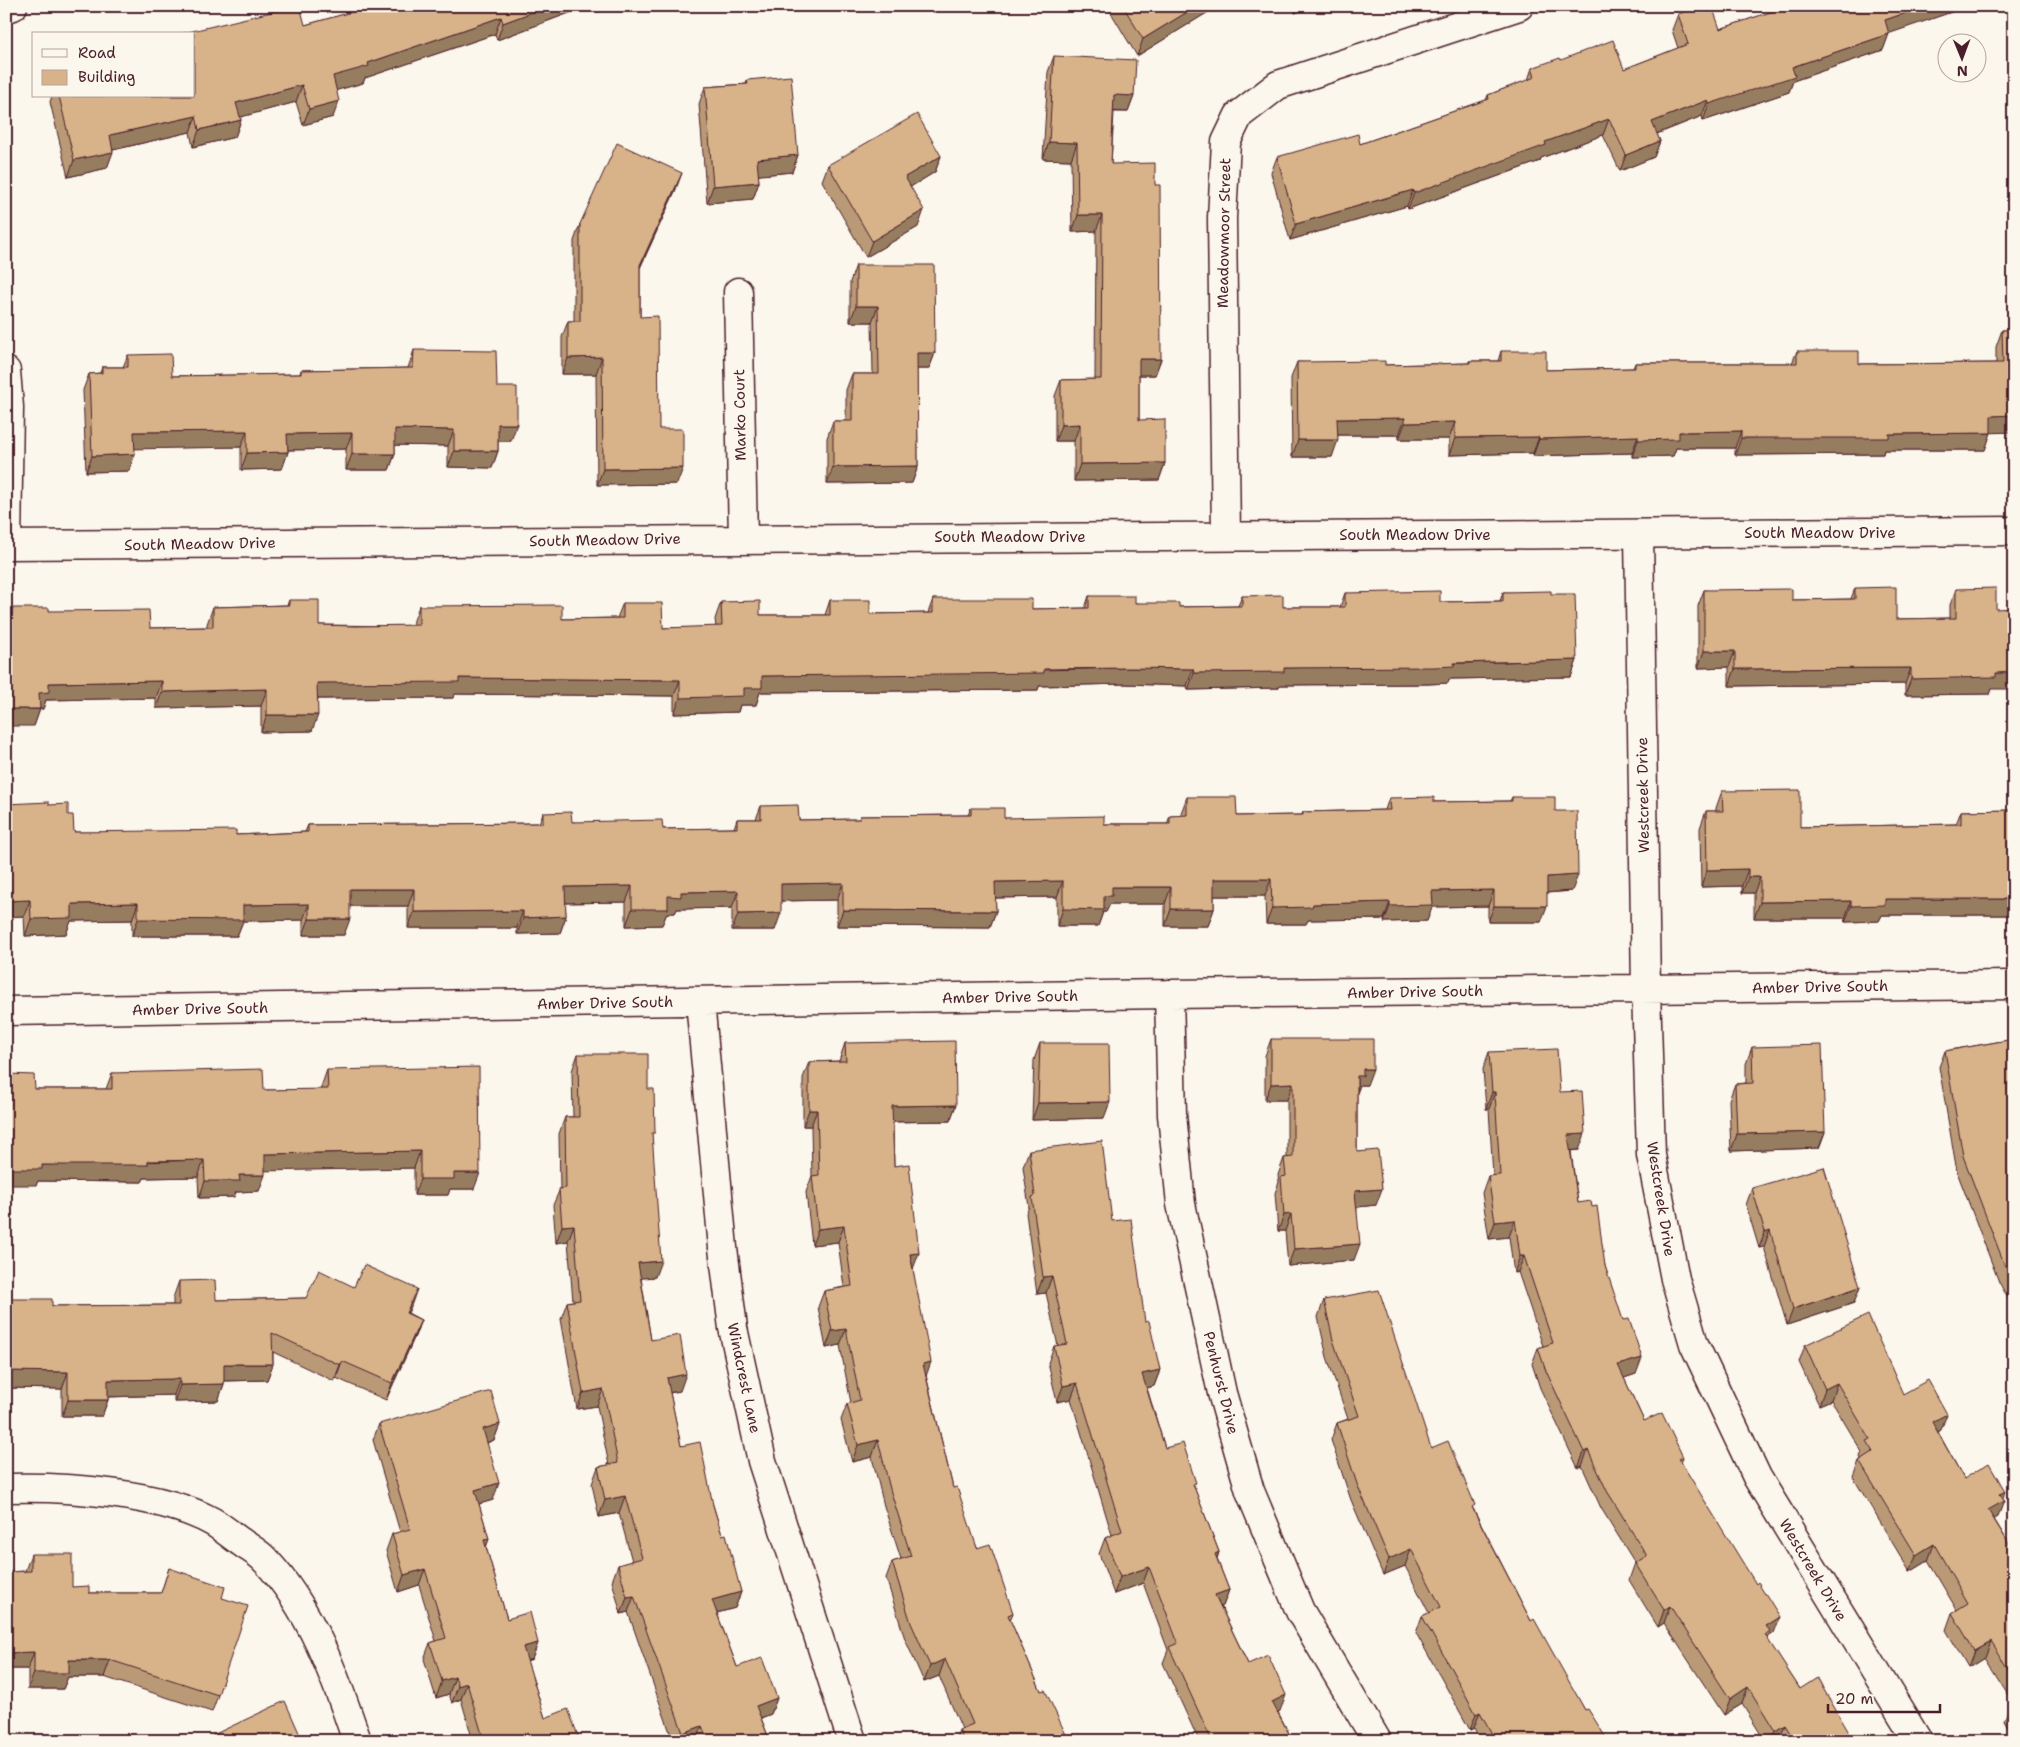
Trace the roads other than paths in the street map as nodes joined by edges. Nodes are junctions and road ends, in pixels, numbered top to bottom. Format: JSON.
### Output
{"nodes":[{"id":1,"x":13,"y":6,"type":"edge"},
{"id":2,"x":1519,"y":6,"type":"edge"},
{"id":3,"x":6,"y":8,"type":"edge"},
{"id":4,"x":738,"y":292,"type":"dead end"},
{"id":5,"x":6,"y":371,"type":"edge"},
{"id":6,"x":2014,"y":531,"type":"edge"},
{"id":7,"x":1639,"y":534,"type":"junction"},
{"id":8,"x":1226,"y":536,"type":"junction"},
{"id":9,"x":743,"y":539,"type":"junction"},
{"id":10,"x":7,"y":546,"type":"edge"},
{"id":11,"x":2014,"y":985,"type":"edge"},
{"id":12,"x":1646,"y":989,"type":"junction"},
{"id":13,"x":1169,"y":994,"type":"junction"},
{"id":14,"x":700,"y":1001,"type":"junction"},
{"id":15,"x":6,"y":1011,"type":"edge"},
{"id":16,"x":6,"y":1488,"type":"edge"},
{"id":17,"x":357,"y":1741,"type":"edge"},
{"id":18,"x":852,"y":1741,"type":"edge"},
{"id":19,"x":1377,"y":1741,"type":"edge"},
{"id":20,"x":1918,"y":1741,"type":"edge"}],
"edges":[{"from":1,"to":3,"type":"street"},
{"from":2,"to":8,"type":"street","name":"Meadowmoor Street"},
{"from":4,"to":9,"type":"street","name":"Marko Court"},
{"from":5,"to":10,"type":"street"},
{"from":6,"to":7,"type":"street","name":"South Meadow Drive"},
{"from":7,"to":8,"type":"street","name":"South Meadow Drive"},
{"from":7,"to":12,"type":"street","name":"Westcreek Drive"},
{"from":8,"to":9,"type":"street","name":"South Meadow Drive"},
{"from":9,"to":10,"type":"street","name":"South Meadow Drive"},
{"from":11,"to":12,"type":"street","name":"Amber Drive South"},
{"from":12,"to":13,"type":"street","name":"Amber Drive South"},
{"from":12,"to":20,"type":"street","name":"Westcreek Drive"},
{"from":13,"to":14,"type":"street","name":"Amber Drive South"},
{"from":13,"to":19,"type":"street","name":"Penhurst Drive"},
{"from":14,"to":15,"type":"street","name":"Amber Drive South"},
{"from":14,"to":18,"type":"street","name":"Windcrest Lane"},
{"from":16,"to":17,"type":"street"}]}
